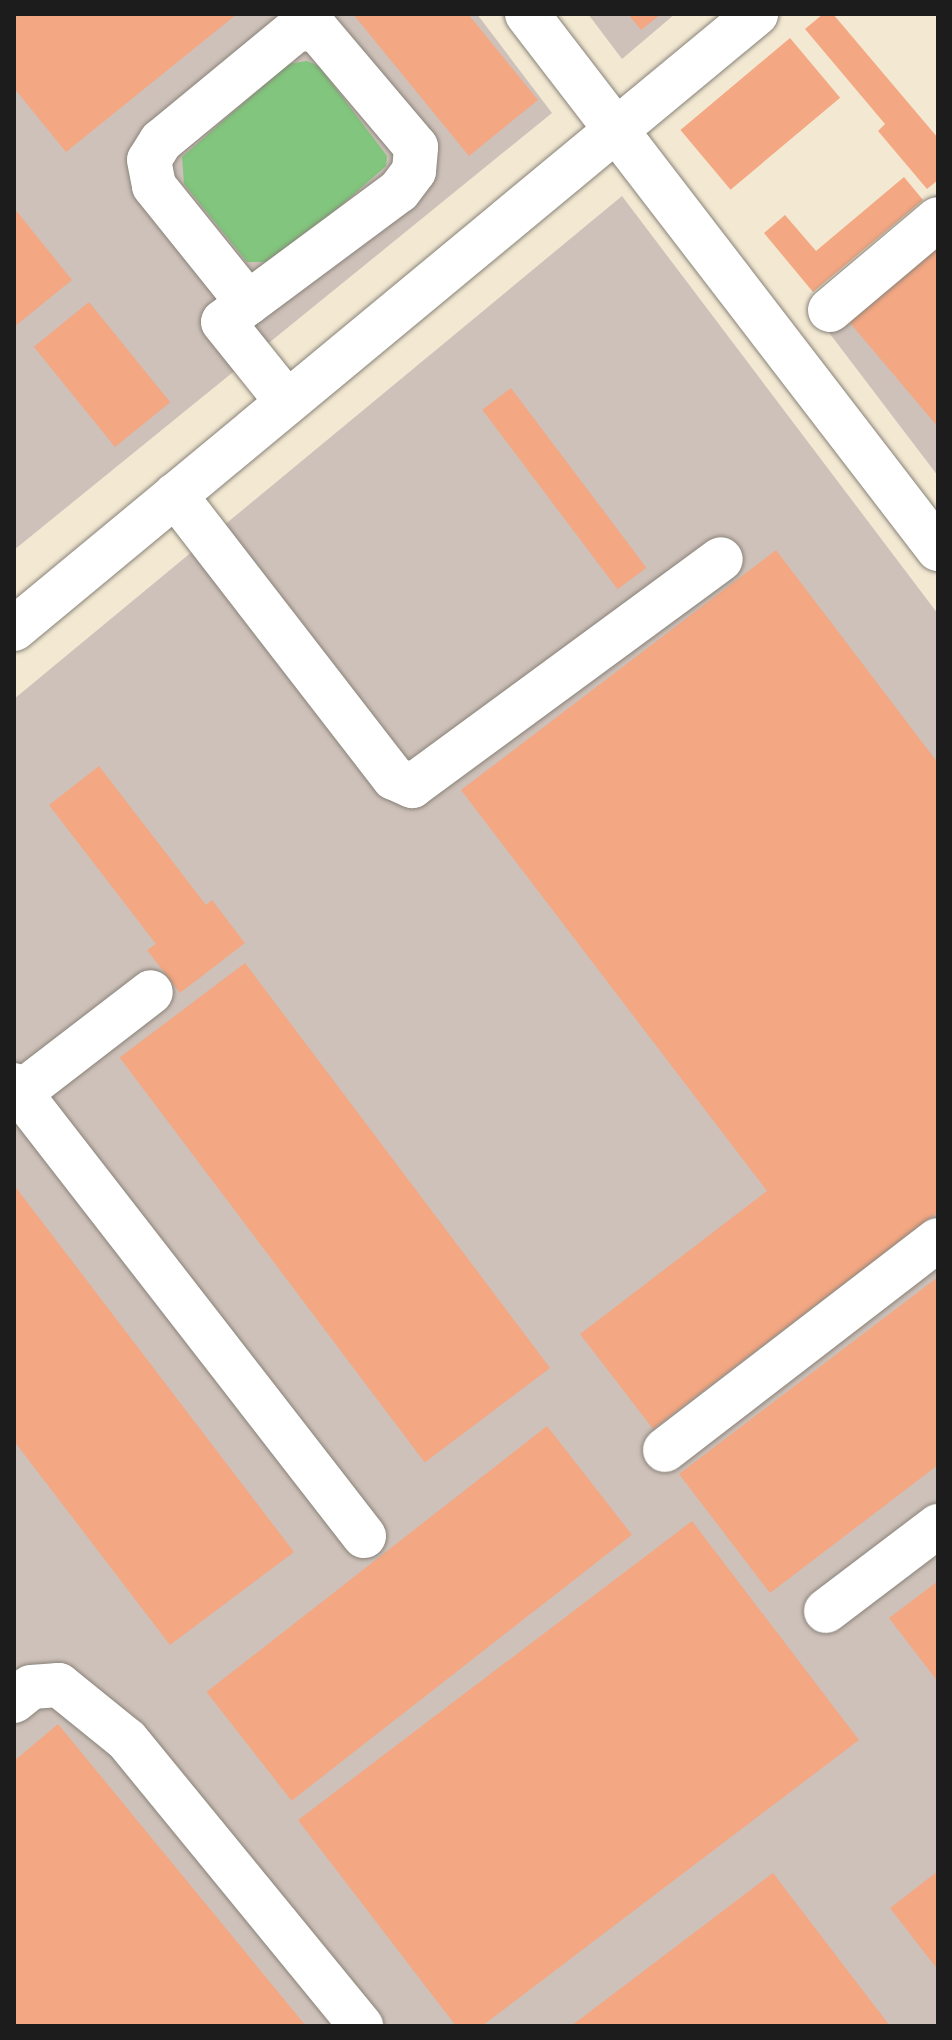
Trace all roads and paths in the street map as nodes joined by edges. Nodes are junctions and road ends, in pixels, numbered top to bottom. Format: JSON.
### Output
{"nodes":[{"id":1,"x":527,"y":14,"type":"edge"},
{"id":2,"x":756,"y":14,"type":"edge"},
{"id":3,"x":616,"y":130,"type":"junction"},
{"id":4,"x":938,"y":219,"type":"edge"},
{"id":5,"x":248,"y":303,"type":"junction"},
{"id":6,"x":830,"y":310,"type":"dead end"},
{"id":7,"x":287,"y":402,"type":"junction"},
{"id":8,"x":175,"y":495,"type":"junction"},
{"id":9,"x":938,"y":549,"type":"edge"},
{"id":10,"x":721,"y":559,"type":"dead end"},
{"id":11,"x":22,"y":606,"type":"edge"},
{"id":12,"x":151,"y":992,"type":"dead end"},
{"id":13,"x":17,"y":1089,"type":"edge"},
{"id":14,"x":938,"y":1240,"type":"edge"},
{"id":15,"x":665,"y":1450,"type":"dead end"},
{"id":16,"x":938,"y":1526,"type":"edge"},
{"id":17,"x":364,"y":1536,"type":"dead end"},
{"id":18,"x":826,"y":1611,"type":"dead end"},
{"id":19,"x":14,"y":1701,"type":"edge"},
{"id":20,"x":361,"y":2026,"type":"edge"}],
"edges":[{"from":1,"to":3,"type":"street"},
{"from":2,"to":3,"type":"street"},
{"from":3,"to":7,"type":"street"},
{"from":3,"to":9,"type":"street"},
{"from":4,"to":6,"type":"street"},
{"from":5,"to":5,"type":"street"},
{"from":5,"to":7,"type":"street"},
{"from":7,"to":8,"type":"street"},
{"from":8,"to":10,"type":"street"},
{"from":8,"to":11,"type":"street"},
{"from":12,"to":13,"type":"street"},
{"from":13,"to":17,"type":"street"},
{"from":14,"to":15,"type":"street"},
{"from":16,"to":18,"type":"street"},
{"from":19,"to":20,"type":"street"}]}
